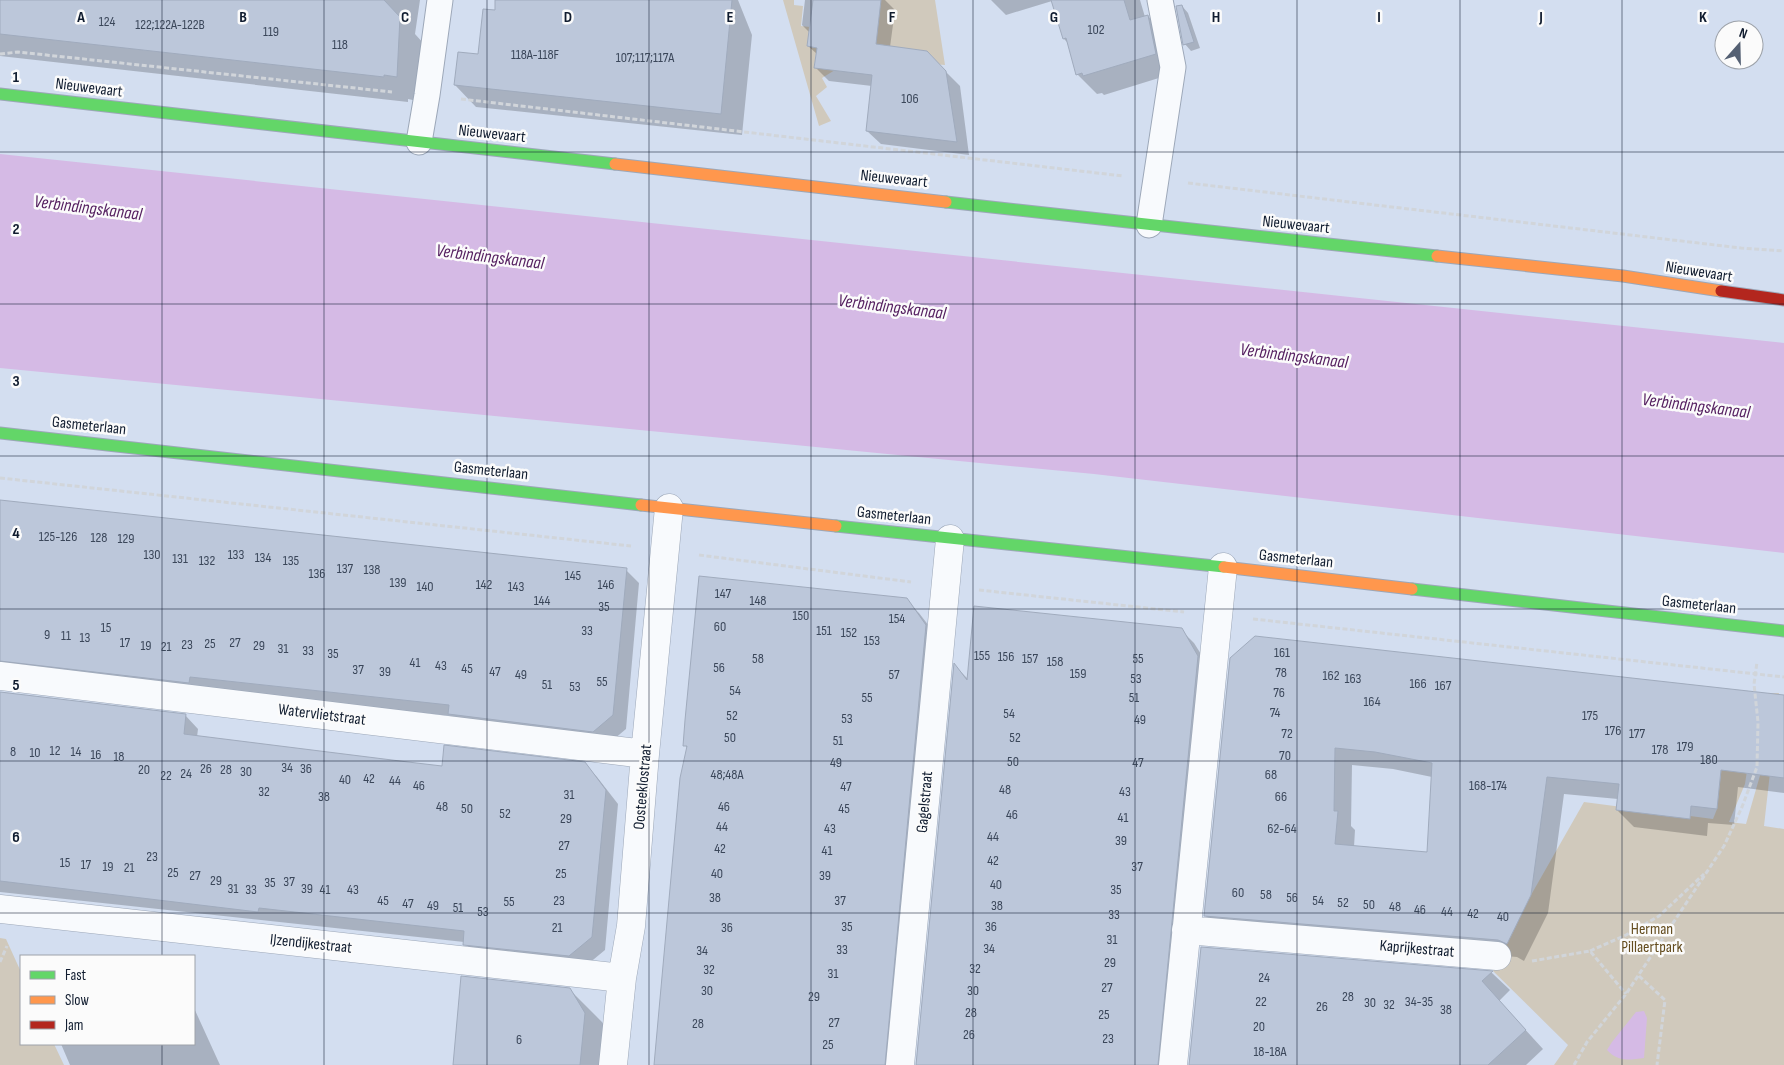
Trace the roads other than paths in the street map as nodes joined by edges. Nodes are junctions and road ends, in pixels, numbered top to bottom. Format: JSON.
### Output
{"nodes":[{"id":1,"x":440,"y":0,"type":"edge"},
{"id":2,"x":1160,"y":0,"type":"edge"},
{"id":3,"x":0,"y":94,"type":"edge"},
{"id":4,"x":419,"y":142,"type":"junction"},
{"id":5,"x":1149,"y":225,"type":"junction"},
{"id":6,"x":1784,"y":300,"type":"edge"},
{"id":7,"x":0,"y":433,"type":"edge"},
{"id":8,"x":669,"y":508,"type":"junction"},
{"id":9,"x":950,"y":539,"type":"junction"},
{"id":10,"x":1223,"y":567,"type":"junction"},
{"id":11,"x":1784,"y":631,"type":"edge"},
{"id":12,"x":0,"y":676,"type":"edge"},
{"id":13,"x":645,"y":754,"type":"junction"},
{"id":14,"x":0,"y":909,"type":"edge"},
{"id":15,"x":1186,"y":930,"type":"junction"},
{"id":16,"x":1497,"y":956,"type":"road end"},
{"id":17,"x":622,"y":978,"type":"junction"},
{"id":18,"x":613,"y":1065,"type":"edge"},
{"id":19,"x":900,"y":1065,"type":"edge"},
{"id":20,"x":1173,"y":1065,"type":"edge"}],
"edges":[{"from":1,"to":4,"type":"lane"},
{"from":2,"to":5,"type":"lane"},
{"from":3,"to":4,"type":"main road","name":"Nieuwevaart"},
{"from":4,"to":5,"type":"main road","name":"Nieuwevaart"},
{"from":5,"to":6,"type":"main road","name":"Nieuwevaart"},
{"from":7,"to":8,"type":"main road","name":"Gasmeterlaan"},
{"from":8,"to":9,"type":"main road","name":"Gasmeterlaan"},
{"from":8,"to":13,"type":"street","name":"Oosteeklostraat"},
{"from":9,"to":10,"type":"main road","name":"Gasmeterlaan"},
{"from":9,"to":19,"type":"street","name":"Gagelstraat"},
{"from":10,"to":11,"type":"main road","name":"Gasmeterlaan"},
{"from":10,"to":15,"type":"street"},
{"from":12,"to":13,"type":"street","name":"Watervlietstraat"},
{"from":13,"to":17,"type":"street","name":"Oosteeklostraat"},
{"from":14,"to":17,"type":"street","name":"IJzendijkestraat"},
{"from":15,"to":16,"type":"street","name":"Kaprijkestraat"},
{"from":15,"to":20,"type":"street"},
{"from":17,"to":18,"type":"street","name":"Oosteeklostraat"}]}
